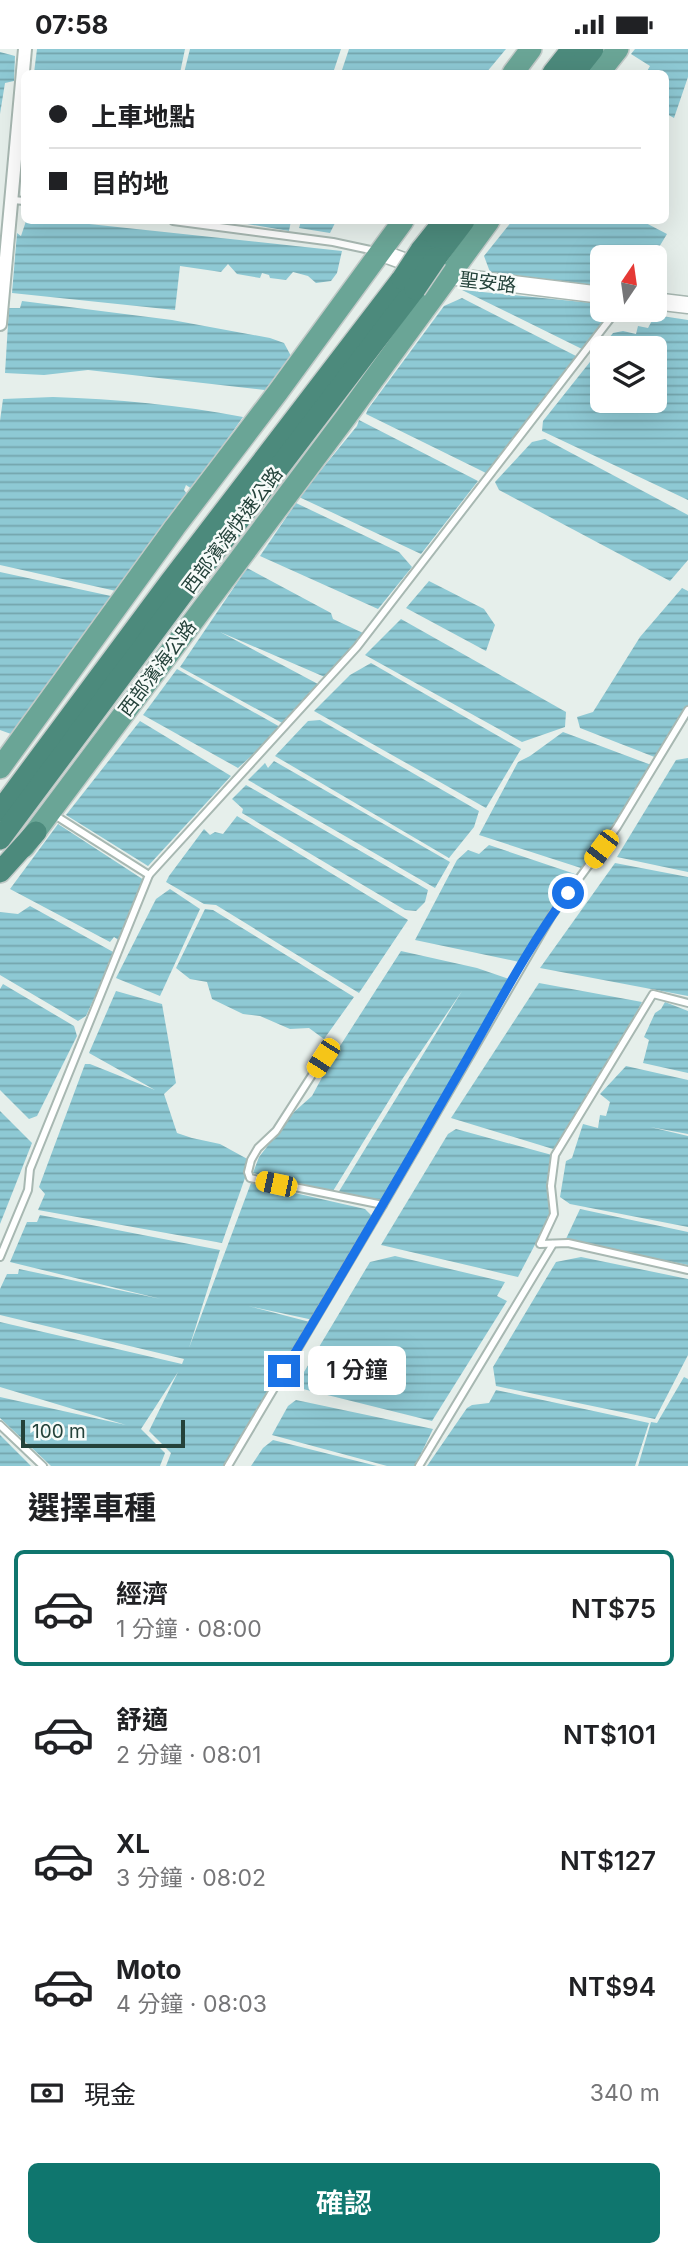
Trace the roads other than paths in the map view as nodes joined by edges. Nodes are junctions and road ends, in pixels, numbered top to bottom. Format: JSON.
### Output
{"nodes":[{"id":1,"x":25,"y":49,"type":"edge"},
{"id":2,"x":531,"y":49,"type":"edge"},
{"id":3,"x":572,"y":49,"type":"edge"},
{"id":4,"x":593,"y":49,"type":"edge"},
{"id":5,"x":618,"y":49,"type":"edge"},
{"id":6,"x":23,"y":70,"type":"edge"},
{"id":7,"x":515,"y":70,"type":"edge"},
{"id":8,"x":555,"y":70,"type":"edge"},
{"id":9,"x":576,"y":70,"type":"edge"},
{"id":10,"x":601,"y":70,"type":"edge"},
{"id":11,"x":21,"y":95,"type":"edge"},
{"id":12,"x":12,"y":199,"type":"edge"},
{"id":13,"x":196,"y":224,"type":"edge"},
{"id":14,"x":400,"y":224,"type":"edge"},
{"id":15,"x":443,"y":224,"type":"edge"},
{"id":16,"x":461,"y":224,"type":"edge"},
{"id":17,"x":487,"y":224,"type":"edge"},
{"id":18,"x":379,"y":252,"type":"junction"},
{"id":19,"x":429,"y":254,"type":"junction"},
{"id":20,"x":446,"y":277,"type":"junction"},
{"id":21,"x":408,"y":284,"type":"junction"},
{"id":22,"x":590,"y":294,"type":"edge"},
{"id":23,"x":667,"y":303,"type":"edge"},
{"id":24,"x":688,"y":305,"type":"edge"},
{"id":25,"x":608,"y":322,"type":"edge"},
{"id":26,"x":0,"y":324,"type":"edge"},
{"id":27,"x":688,"y":709,"type":"edge"},
{"id":28,"x":0,"y":768,"type":"edge"},
{"id":29,"x":0,"y":811,"type":"edge"},
{"id":30,"x":50,"y":811,"type":"junction"},
{"id":31,"x":36,"y":832,"type":"junction"},
{"id":32,"x":0,"y":839,"type":"edge"},
{"id":33,"x":0,"y":872,"type":"edge"},
{"id":34,"x":149,"y":875,"type":"junction"},
{"id":35,"x":0,"y":879,"type":"edge"},
{"id":36,"x":688,"y":1003,"type":"edge"},
{"id":37,"x":323,"y":1058,"type":"dead end"},
{"id":38,"x":383,"y":1206,"type":"junction"},
{"id":39,"x":554,"y":1244,"type":"junction"},
{"id":40,"x":0,"y":1257,"type":"edge"},
{"id":41,"x":688,"y":1270,"type":"edge"},
{"id":42,"x":0,"y":1425,"type":"edge"},
{"id":43,"x":43,"y":1466,"type":"edge"},
{"id":44,"x":228,"y":1466,"type":"edge"},
{"id":45,"x":419,"y":1466,"type":"edge"}],
"edges":[{"from":1,"to":6,"type":"street"},
{"from":2,"to":7,"type":"main road"},
{"from":3,"to":8,"type":"highway"},
{"from":4,"to":9,"type":"highway"},
{"from":5,"to":10,"type":"main road"},
{"from":11,"to":12,"type":"street"},
{"from":12,"to":26,"type":"street"},
{"from":13,"to":18,"type":"lane"},
{"from":14,"to":18,"type":"main road"},
{"from":15,"to":19,"type":"highway","name":"西部濱海快速公路"},
{"from":16,"to":19,"type":"highway","name":"西部濱海快速公路"},
{"from":17,"to":20,"type":"main road","name":"西部濱海公路"},
{"from":18,"to":20,"type":"street","name":"聖安路"},
{"from":18,"to":28,"type":"main road"},
{"from":19,"to":21,"type":"highway","name":"西部濱海快速公路","bridge":true},
{"from":20,"to":22,"type":"street","name":"聖安路"},
{"from":20,"to":30,"type":"main road","name":"西部濱海公路"},
{"from":21,"to":29,"type":"highway","name":"西部濱海快速公路"},
{"from":21,"to":32,"type":"highway","name":"西部濱海快速公路"},
{"from":23,"to":24,"type":"street"},
{"from":25,"to":34,"type":"lane"},
{"from":27,"to":38,"type":"lane"},
{"from":30,"to":31,"type":"main road","name":"西部濱海公路"},
{"from":30,"to":34,"type":"lane"},
{"from":31,"to":33,"type":"highway"},
{"from":31,"to":35,"type":"main road","name":"西部濱海公路"},
{"from":34,"to":40,"type":"lane"},
{"from":36,"to":39,"type":"lane"},
{"from":37,"to":38,"type":"lane"},
{"from":38,"to":44,"type":"lane"},
{"from":39,"to":41,"type":"lane"},
{"from":39,"to":45,"type":"lane"},
{"from":42,"to":43,"type":"lane"}]}
